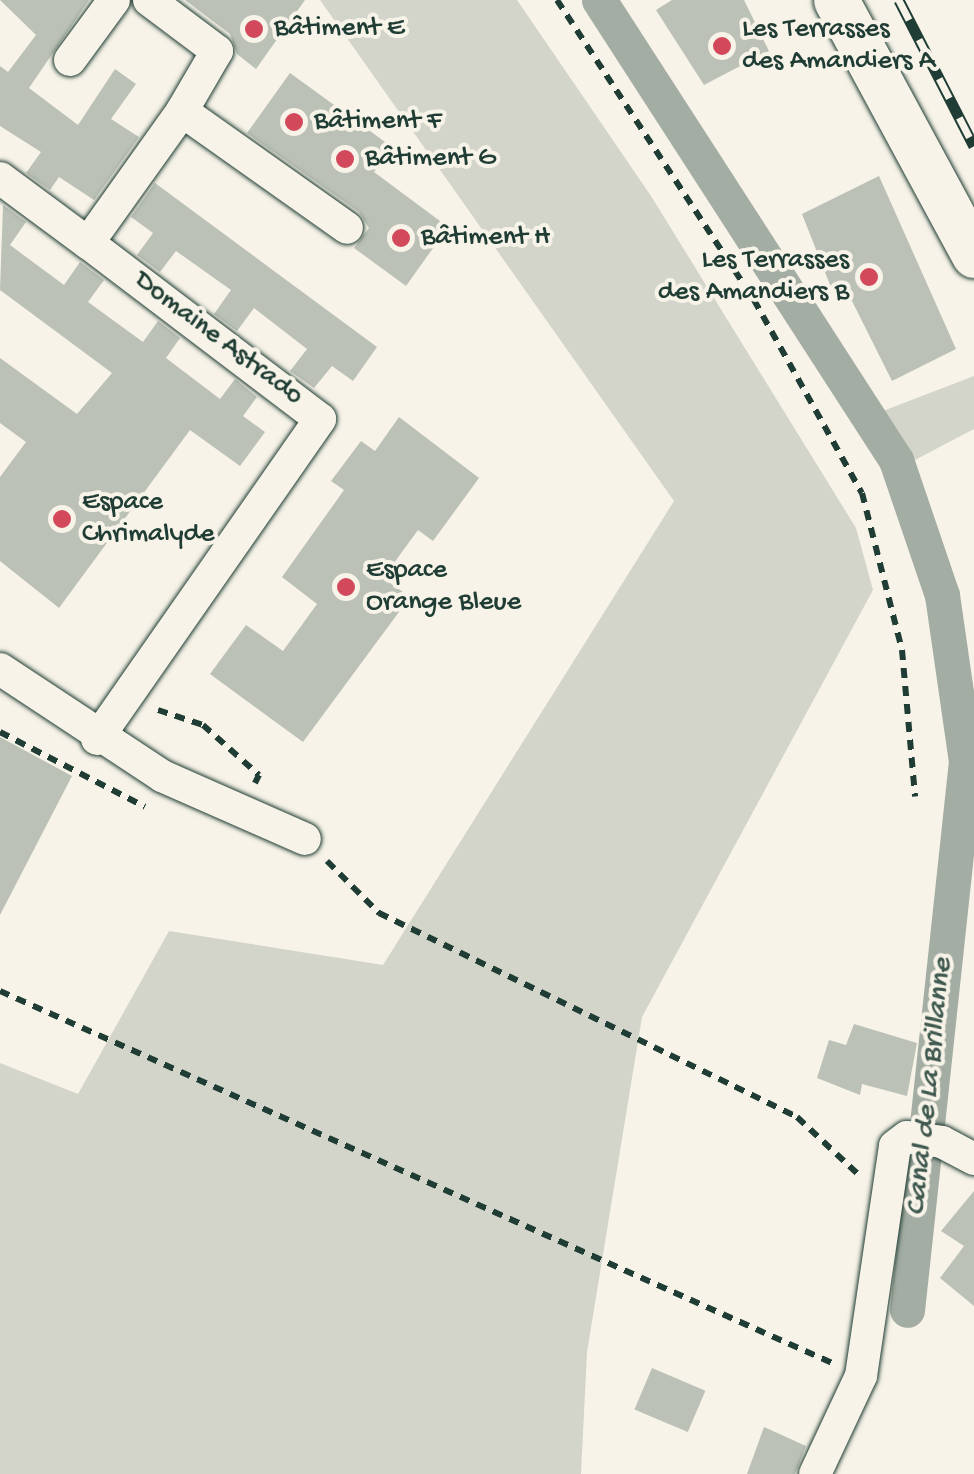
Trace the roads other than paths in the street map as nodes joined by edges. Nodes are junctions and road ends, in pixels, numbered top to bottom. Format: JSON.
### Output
{"nodes":[{"id":1,"x":114,"y":0,"type":"edge"},
{"id":2,"x":149,"y":0,"type":"edge"},
{"id":3,"x":836,"y":0,"type":"edge"},
{"id":4,"x":70,"y":60,"type":"dead end"},
{"id":5,"x":182,"y":111,"type":"junction"},
{"id":6,"x":0,"y":178,"type":"edge"},
{"id":7,"x":347,"y":228,"type":"dead end"},
{"id":8,"x":88,"y":243,"type":"junction"},
{"id":9,"x":974,"y":255,"type":"edge"},
{"id":10,"x":0,"y":668,"type":"edge"},
{"id":11,"x":102,"y":730,"type":"junction"},
{"id":12,"x":305,"y":838,"type":"road end"},
{"id":13,"x":974,"y":1159,"type":"edge"},
{"id":14,"x":816,"y":1474,"type":"edge"}],
"edges":[{"from":1,"to":4,"type":"street"},
{"from":2,"to":5,"type":"street"},
{"from":3,"to":9,"type":"street"},
{"from":5,"to":7,"type":"street"},
{"from":5,"to":8,"type":"street"},
{"from":6,"to":8,"type":"street","name":"Domaine Astrado"},
{"from":8,"to":11,"type":"street","name":"Domaine Astrado"},
{"from":10,"to":11,"type":"street"},
{"from":11,"to":12,"type":"street"},
{"from":13,"to":14,"type":"street"}]}
